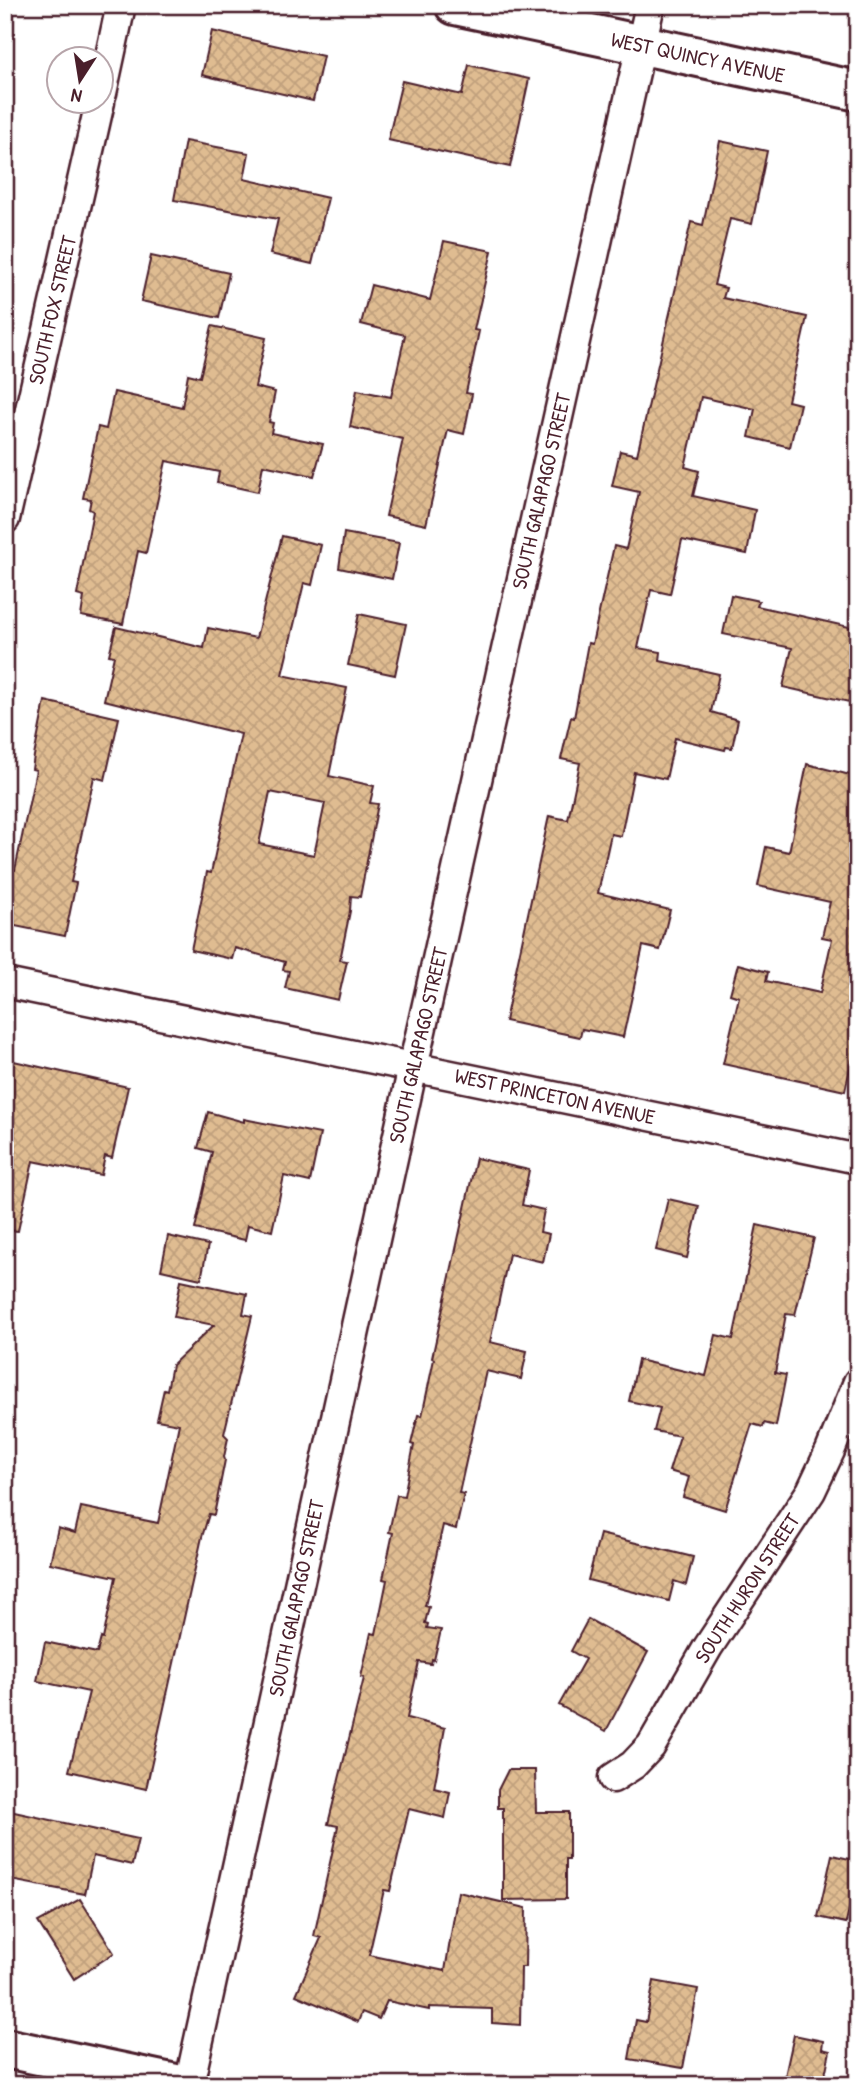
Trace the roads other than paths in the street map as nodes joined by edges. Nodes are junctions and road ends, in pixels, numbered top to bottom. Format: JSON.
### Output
{"nodes":[{"id":1,"x":121,"y":5,"type":"edge"},
{"id":2,"x":455,"y":5,"type":"edge"},
{"id":3,"x":650,"y":5,"type":"edge"},
{"id":4,"x":641,"y":44,"type":"junction"},
{"id":5,"x":112,"y":46,"type":"edge"},
{"id":6,"x":858,"y":91,"type":"edge"},
{"id":7,"x":97,"y":116,"type":"edge"},
{"id":8,"x":5,"y":519,"type":"edge"},
{"id":9,"x":5,"y":984,"type":"edge"},
{"id":10,"x":413,"y":1067,"type":"junction"},
{"id":11,"x":858,"y":1159,"type":"edge"},
{"id":12,"x":858,"y":1382,"type":"edge"},
{"id":13,"x":613,"y":1778,"type":"dead end"},
{"id":14,"x":5,"y":2048,"type":"edge"},
{"id":15,"x":181,"y":2085,"type":"edge"},
{"id":16,"x":189,"y":2085,"type":"edge"}],
"edges":[{"from":1,"to":5,"type":"street"},
{"from":2,"to":4,"type":"street","name":"WEST QUINCY AVENUE"},
{"from":3,"to":4,"type":"street","name":"SOUTH GALAPAGO STREET"},
{"from":4,"to":6,"type":"street","name":"WEST QUINCY AVENUE"},
{"from":4,"to":10,"type":"street","name":"SOUTH GALAPAGO STREET"},
{"from":7,"to":8,"type":"street","name":"SOUTH FOX STREET"},
{"from":9,"to":10,"type":"street","name":"WEST PRINCETON AVENUE"},
{"from":10,"to":11,"type":"street","name":"WEST PRINCETON AVENUE"},
{"from":10,"to":16,"type":"street","name":"SOUTH GALAPAGO STREET"},
{"from":12,"to":13,"type":"street","name":"SOUTH HURON STREET"},
{"from":14,"to":15,"type":"street"}]}
